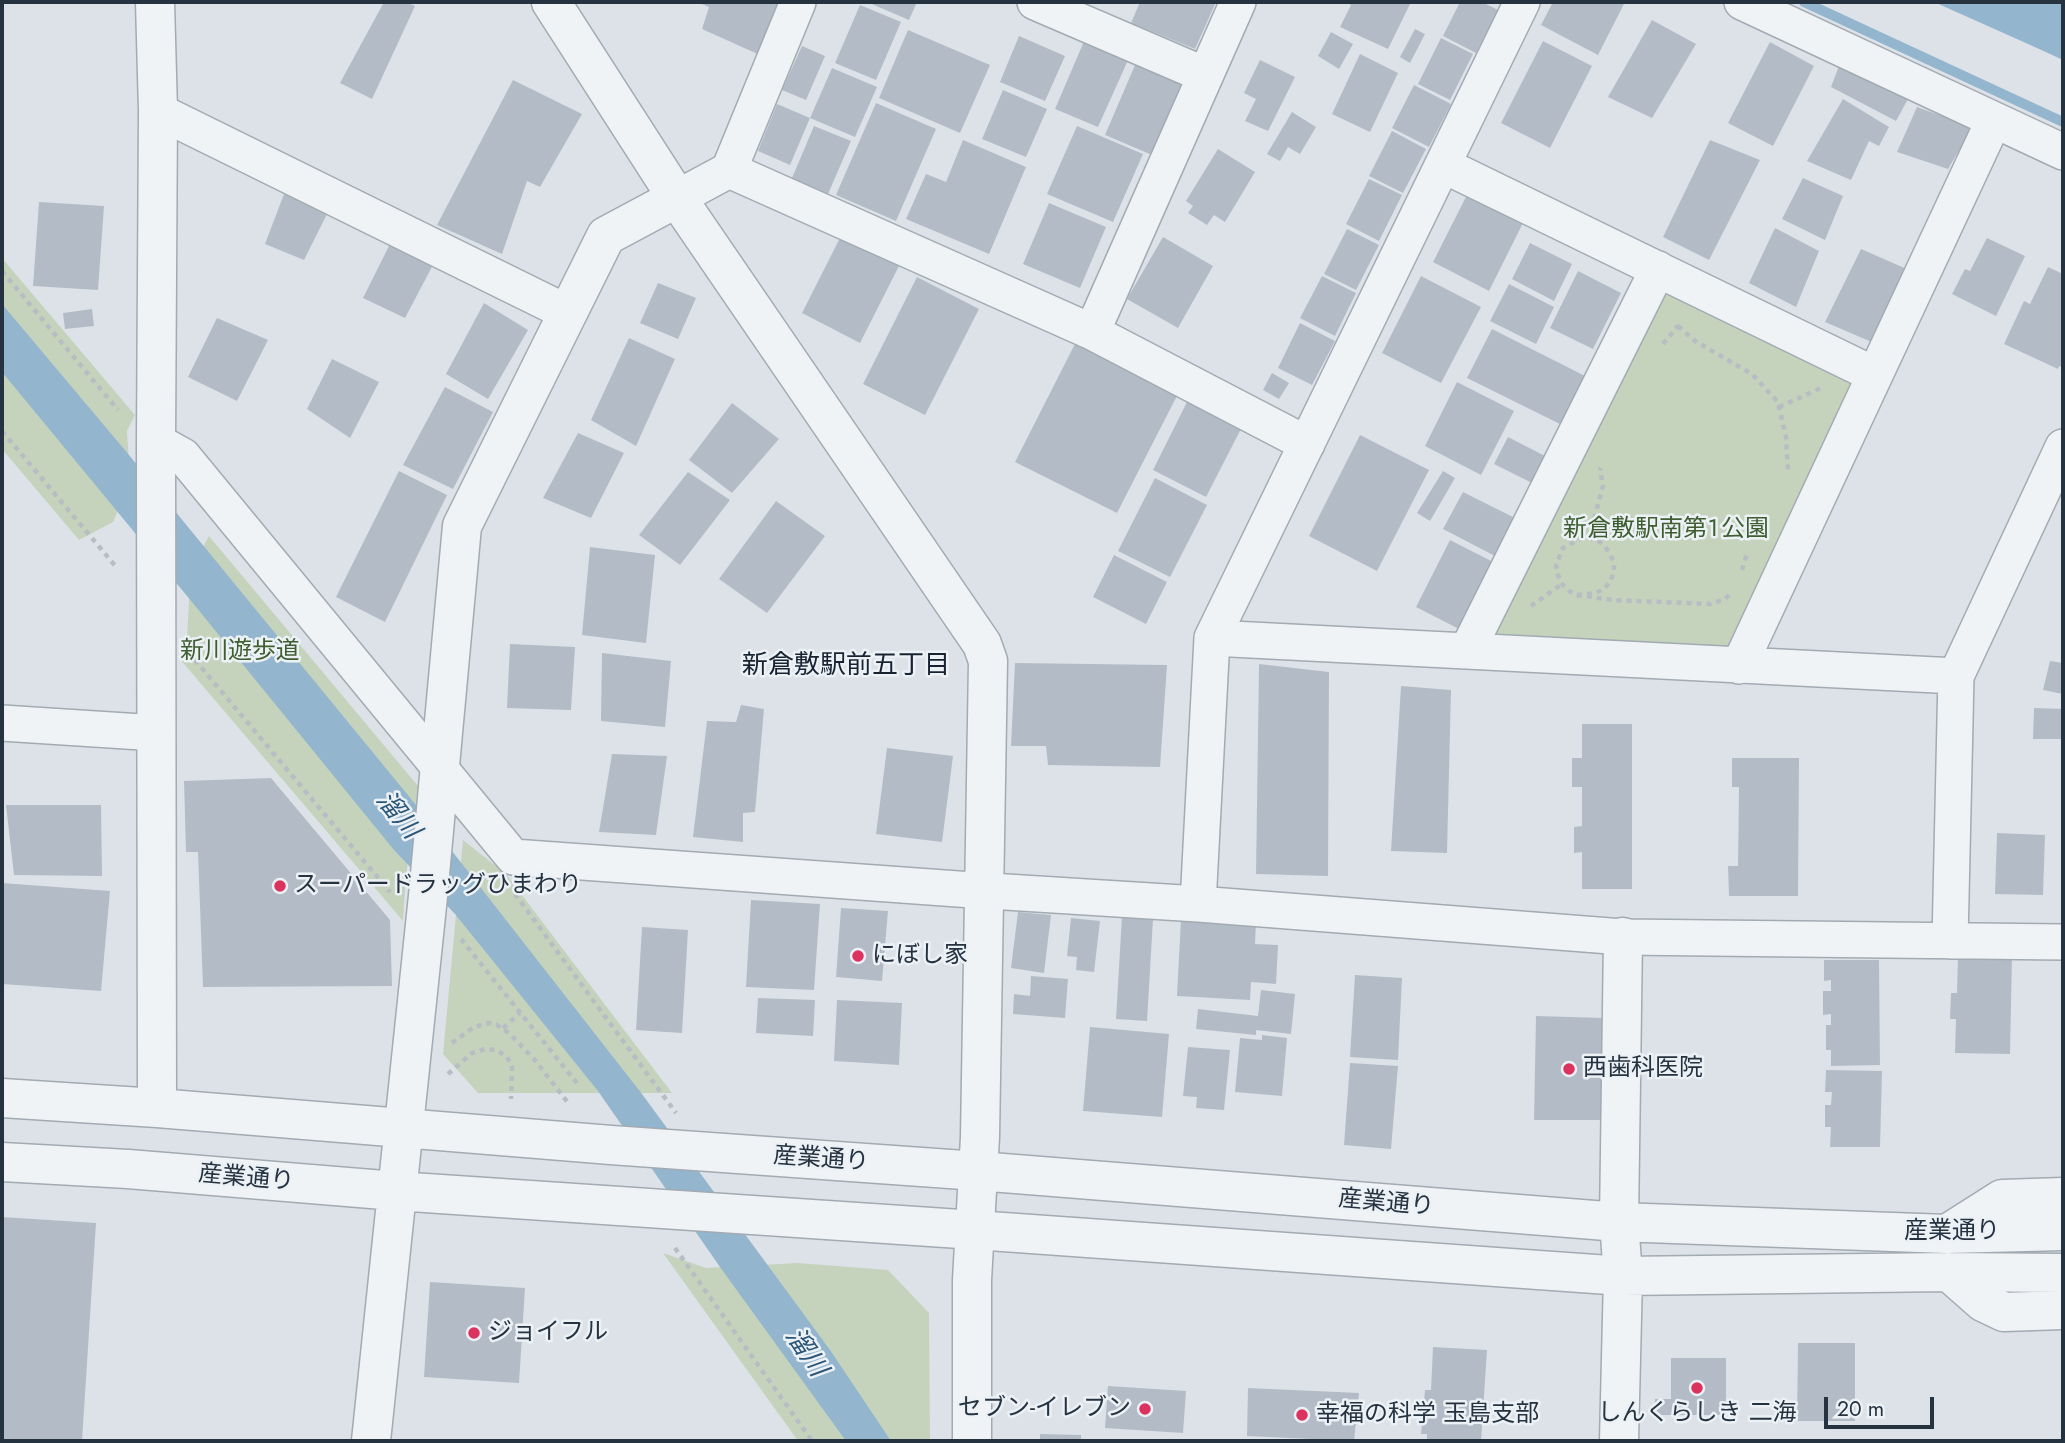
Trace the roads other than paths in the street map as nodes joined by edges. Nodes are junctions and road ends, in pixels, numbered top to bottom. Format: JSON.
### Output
{"nodes":[{"id":1,"x":155,"y":2,"type":"edge"},
{"id":2,"x":551,"y":2,"type":"edge"},
{"id":3,"x":797,"y":2,"type":"edge"},
{"id":4,"x":1035,"y":2,"type":"edge"},
{"id":5,"x":1237,"y":2,"type":"edge"},
{"id":6,"x":1522,"y":2,"type":"edge"},
{"id":7,"x":1742,"y":2,"type":"edge"},
{"id":8,"x":1205,"y":75,"type":"junction"},
{"id":9,"x":158,"y":111,"type":"junction"},
{"id":10,"x":1994,"y":120,"type":"junction"},
{"id":11,"x":2063,"y":152,"type":"edge"},
{"id":12,"x":1443,"y":164,"type":"junction"},
{"id":13,"x":729,"y":170,"type":"junction"},
{"id":14,"x":677,"y":198,"type":"junction"},
{"id":15,"x":1669,"y":274,"type":"junction"},
{"id":16,"x":568,"y":313,"type":"junction"},
{"id":17,"x":1091,"y":332,"type":"junction"},
{"id":18,"x":1875,"y":375,"type":"junction"},
{"id":19,"x":156,"y":441,"type":"junction"},
{"id":20,"x":1307,"y":443,"type":"junction"},
{"id":21,"x":2063,"y":447,"type":"edge"},
{"id":22,"x":1213,"y":638,"type":"junction"},
{"id":23,"x":1467,"y":651,"type":"junction"},
{"id":24,"x":1739,"y":666,"type":"junction"},
{"id":25,"x":1956,"y":676,"type":"junction"},
{"id":26,"x":2,"y":723,"type":"edge"},
{"id":27,"x":157,"y":733,"type":"junction"},
{"id":28,"x":440,"y":768,"type":"junction"},
{"id":29,"x":984,"y":891,"type":"junction"},
{"id":30,"x":1198,"y":904,"type":"junction"},
{"id":31,"x":1623,"y":937,"type":"junction"},
{"id":32,"x":1950,"y":941,"type":"junction"},
{"id":33,"x":2063,"y":942,"type":"edge"},
{"id":34,"x":2,"y":1098,"type":"edge"},
{"id":35,"x":157,"y":1108,"type":"junction"},
{"id":36,"x":403,"y":1128,"type":"junction"},
{"id":37,"x":2,"y":1162,"type":"edge"},
{"id":38,"x":978,"y":1171,"type":"junction"},
{"id":39,"x":396,"y":1191,"type":"junction"},
{"id":40,"x":2063,"y":1198,"type":"edge"},
{"id":41,"x":1619,"y":1223,"type":"junction"},
{"id":42,"x":975,"y":1230,"type":"junction"},
{"id":43,"x":2063,"y":1231,"type":"edge"},
{"id":44,"x":1947,"y":1234,"type":"junction"},
{"id":45,"x":1949,"y":1272,"type":"junction"},
{"id":46,"x":2063,"y":1273,"type":"edge"},
{"id":47,"x":1623,"y":1276,"type":"junction"},
{"id":48,"x":2063,"y":1310,"type":"edge"},
{"id":49,"x":371,"y":1441,"type":"edge"},
{"id":50,"x":972,"y":1441,"type":"edge"},
{"id":51,"x":1619,"y":1441,"type":"edge"}],
"edges":[{"from":1,"to":9,"type":"street"},
{"from":2,"to":14,"type":"street"},
{"from":3,"to":13,"type":"street"},
{"from":4,"to":8,"type":"street"},
{"from":5,"to":8,"type":"street"},
{"from":6,"to":12,"type":"street"},
{"from":7,"to":10,"type":"street"},
{"from":8,"to":17,"type":"street"},
{"from":9,"to":16,"type":"street"},
{"from":9,"to":19,"type":"street"},
{"from":10,"to":11,"type":"street"},
{"from":10,"to":18,"type":"street"},
{"from":12,"to":15,"type":"street"},
{"from":12,"to":20,"type":"street"},
{"from":13,"to":14,"type":"street"},
{"from":13,"to":17,"type":"street"},
{"from":14,"to":16,"type":"street"},
{"from":14,"to":29,"type":"street"},
{"from":15,"to":18,"type":"street"},
{"from":15,"to":23,"type":"street"},
{"from":16,"to":28,"type":"street"},
{"from":17,"to":20,"type":"street"},
{"from":18,"to":24,"type":"street"},
{"from":19,"to":27,"type":"street"},
{"from":19,"to":28,"type":"street"},
{"from":20,"to":22,"type":"street"},
{"from":21,"to":25,"type":"street"},
{"from":22,"to":23,"type":"street"},
{"from":22,"to":30,"type":"street"},
{"from":23,"to":24,"type":"street"},
{"from":24,"to":25,"type":"street"},
{"from":25,"to":32,"type":"street"},
{"from":26,"to":27,"type":"street"},
{"from":27,"to":35,"type":"street"},
{"from":28,"to":29,"type":"street"},
{"from":28,"to":36,"type":"street"},
{"from":29,"to":30,"type":"street"},
{"from":29,"to":38,"type":"street"},
{"from":30,"to":31,"type":"street"},
{"from":31,"to":32,"type":"street"},
{"from":31,"to":41,"type":"street"},
{"from":32,"to":33,"type":"street"},
{"from":34,"to":35,"type":"street"},
{"from":35,"to":36,"type":"street"},
{"from":36,"to":38,"type":"street","name":"産業通り"},
{"from":36,"to":39,"type":"street"},
{"from":37,"to":39,"type":"street","name":"産業通り"},
{"from":38,"to":41,"type":"street","name":"産業通り"},
{"from":38,"to":42,"type":"street"},
{"from":39,"to":42,"type":"street","name":"産業通り"},
{"from":39,"to":49,"type":"street"},
{"from":40,"to":44,"type":"street"},
{"from":41,"to":44,"type":"street","name":"産業通り"},
{"from":41,"to":47,"type":"street"},
{"from":42,"to":47,"type":"street","name":"産業通り"},
{"from":42,"to":50,"type":"street"},
{"from":43,"to":44,"type":"street","name":"産業通り"},
{"from":45,"to":46,"type":"street","name":"産業通り"},
{"from":45,"to":47,"type":"street","name":"産業通り"},
{"from":45,"to":48,"type":"street"},
{"from":47,"to":51,"type":"street"}]}
